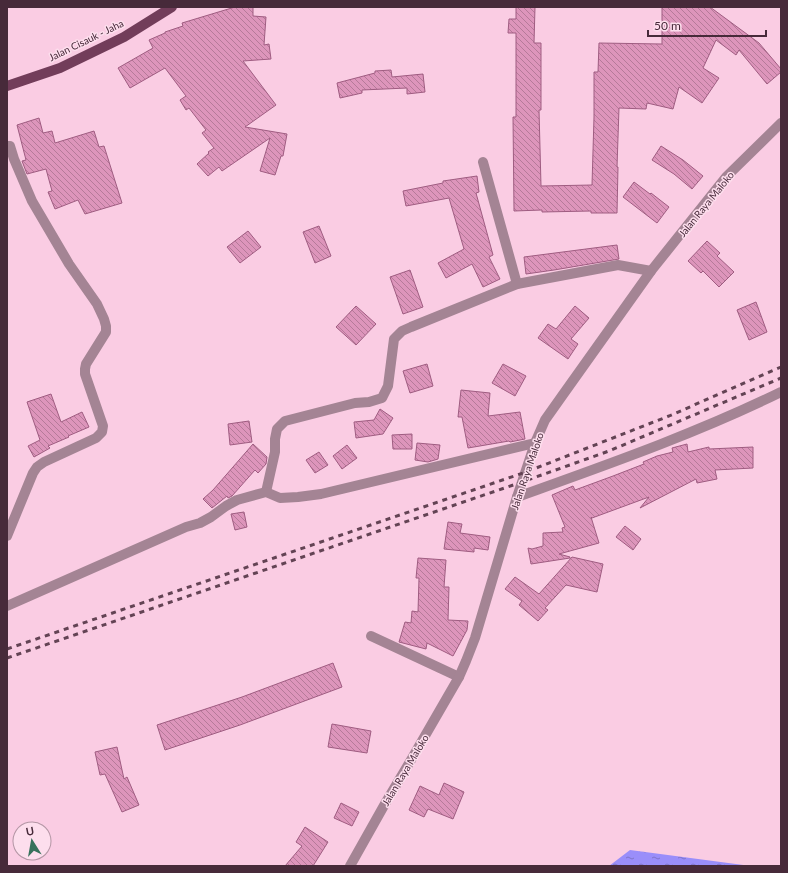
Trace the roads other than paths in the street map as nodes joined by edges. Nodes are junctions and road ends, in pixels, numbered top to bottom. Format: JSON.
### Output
{"nodes":[{"id":1,"x":172,"y":7,"type":"edge"},
{"id":2,"x":7,"y":86,"type":"edge"},
{"id":3,"x":781,"y":123,"type":"edge"},
{"id":4,"x":7,"y":146,"type":"edge"},
{"id":5,"x":483,"y":162,"type":"dead end"},
{"id":6,"x":651,"y":272,"type":"junction"},
{"id":7,"x":517,"y":284,"type":"junction"},
{"id":8,"x":781,"y":392,"type":"edge"},
{"id":9,"x":535,"y":443,"type":"junction"},
{"id":10,"x":266,"y":492,"type":"junction"},
{"id":11,"x":517,"y":497,"type":"junction"},
{"id":12,"x":7,"y":536,"type":"edge"},
{"id":13,"x":7,"y":606,"type":"edge"},
{"id":14,"x":371,"y":636,"type":"dead end"},
{"id":15,"x":459,"y":677,"type":"junction"},
{"id":16,"x":350,"y":866,"type":"edge"}],
"edges":[{"from":1,"to":2,"type":"main road","name":"Jalan Cisauk - Jaha"},
{"from":3,"to":6,"type":"street","name":"Jalan Raya Maloko"},
{"from":4,"to":12,"type":"street"},
{"from":5,"to":7,"type":"street"},
{"from":6,"to":7,"type":"street"},
{"from":6,"to":9,"type":"street","name":"Jalan Raya Maloko"},
{"from":7,"to":10,"type":"street"},
{"from":8,"to":11,"type":"street"},
{"from":9,"to":10,"type":"street"},
{"from":9,"to":11,"type":"street","name":"Jalan Raya Maloko"},
{"from":10,"to":13,"type":"street"},
{"from":11,"to":15,"type":"street","name":"Jalan Raya Maloko"},
{"from":14,"to":15,"type":"street"},
{"from":15,"to":16,"type":"street","name":"Jalan Raya Maloko"}]}
